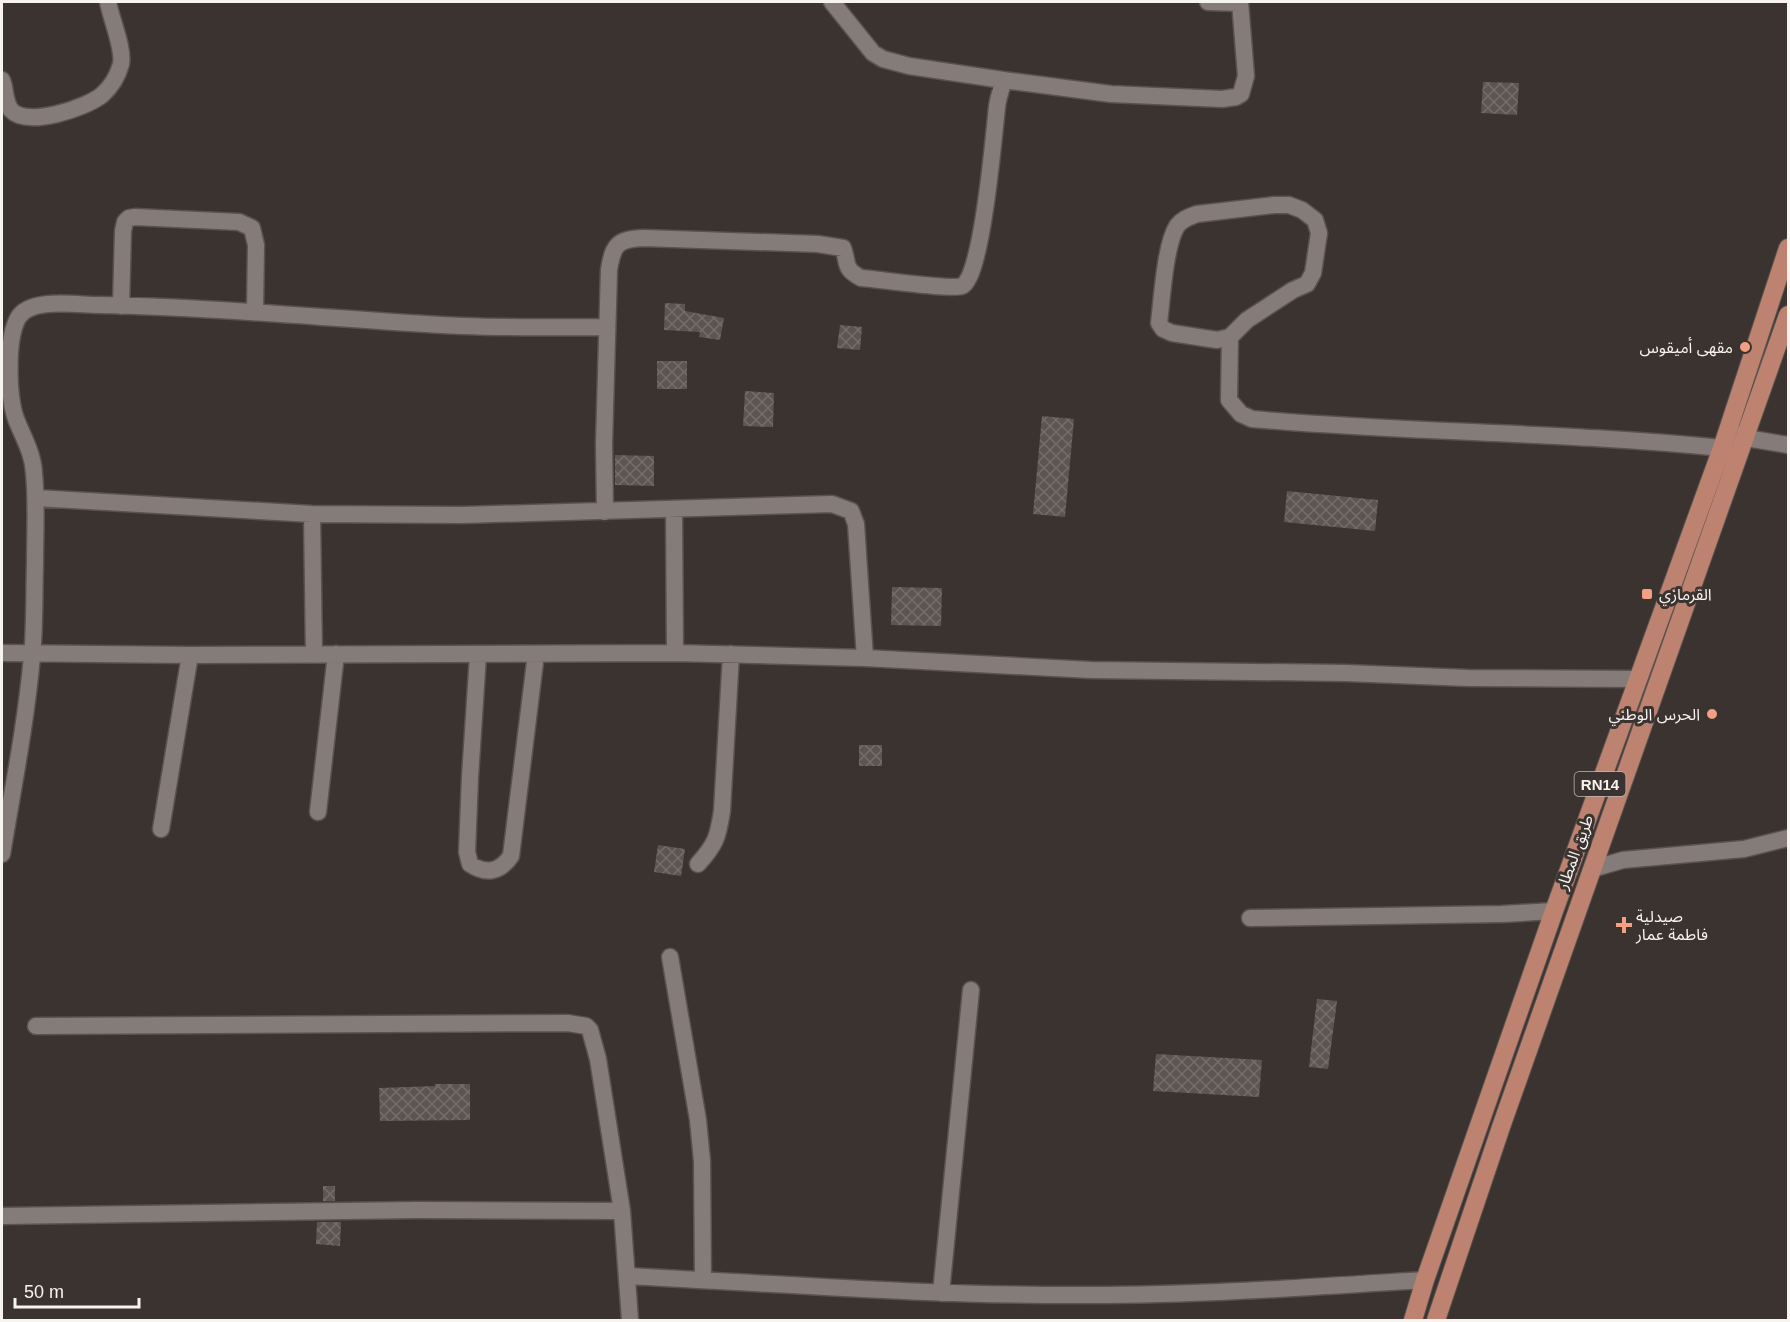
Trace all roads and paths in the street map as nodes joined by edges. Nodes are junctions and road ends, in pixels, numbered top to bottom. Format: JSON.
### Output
{"nodes":[{"id":1,"x":108,"y":2,"type":"edge"},
{"id":2,"x":832,"y":2,"type":"edge"},
{"id":3,"x":1208,"y":2,"type":"edge"},
{"id":4,"x":1240,"y":2,"type":"edge"},
{"id":5,"x":2,"y":80,"type":"edge"},
{"id":6,"x":1003,"y":80,"type":"junction"},
{"id":7,"x":1788,"y":248,"type":"edge"},
{"id":8,"x":121,"y":306,"type":"junction"},
{"id":9,"x":255,"y":311,"type":"junction"},
{"id":10,"x":1788,"y":315,"type":"edge"},
{"id":11,"x":607,"y":327,"type":"junction"},
{"id":12,"x":1230,"y":337,"type":"junction"},
{"id":13,"x":1746,"y":438,"type":"junction"},
{"id":14,"x":1725,"y":440,"type":"junction"},
{"id":15,"x":1788,"y":444,"type":"edge"},
{"id":16,"x":36,"y":498,"type":"junction"},
{"id":17,"x":674,"y":510,"type":"junction"},
{"id":18,"x":605,"y":512,"type":"junction"},
{"id":19,"x":312,"y":514,"type":"junction"},
{"id":20,"x":2,"y":653,"type":"edge"},
{"id":21,"x":675,"y":653,"type":"junction"},
{"id":22,"x":33,"y":654,"type":"junction"},
{"id":23,"x":336,"y":654,"type":"junction"},
{"id":24,"x":536,"y":654,"type":"junction"},
{"id":25,"x":731,"y":654,"type":"junction"},
{"id":26,"x":314,"y":655,"type":"junction"},
{"id":27,"x":478,"y":655,"type":"junction"},
{"id":28,"x":190,"y":656,"type":"junction"},
{"id":29,"x":865,"y":658,"type":"junction"},
{"id":30,"x":1637,"y":679,"type":"junction"},
{"id":31,"x":318,"y":812,"type":"dead end"},
{"id":32,"x":161,"y":829,"type":"dead end"},
{"id":33,"x":1788,"y":838,"type":"edge"},
{"id":34,"x":2,"y":854,"type":"edge"},
{"id":35,"x":698,"y":864,"type":"dead end"},
{"id":36,"x":1592,"y":869,"type":"junction"},
{"id":37,"x":1554,"y":910,"type":"junction"},
{"id":38,"x":1250,"y":918,"type":"dead end"},
{"id":39,"x":670,"y":957,"type":"dead end"},
{"id":40,"x":971,"y":990,"type":"dead end"},
{"id":41,"x":36,"y":1026,"type":"dead end"},
{"id":42,"x":1480,"y":1120,"type":"junction"},
{"id":43,"x":1501,"y":1127,"type":"junction"},
{"id":44,"x":622,"y":1211,"type":"junction"},
{"id":45,"x":2,"y":1216,"type":"edge"},
{"id":46,"x":627,"y":1276,"type":"junction"},
{"id":47,"x":703,"y":1280,"type":"junction"},
{"id":48,"x":1425,"y":1280,"type":"junction"},
{"id":49,"x":941,"y":1293,"type":"junction"},
{"id":50,"x":630,"y":1320,"type":"edge"},
{"id":51,"x":1413,"y":1320,"type":"edge"},
{"id":52,"x":1436,"y":1320,"type":"edge"}],
"edges":[{"from":1,"to":5,"type":"street"},
{"from":2,"to":6,"type":"street"},
{"from":3,"to":4,"type":"street"},
{"from":4,"to":6,"type":"street"},
{"from":6,"to":11,"type":"street"},
{"from":7,"to":14,"type":"main road","name":"طريق المطار","number":"RN14"},
{"from":8,"to":9,"type":"street"},
{"from":8,"to":9,"type":"street"},
{"from":8,"to":16,"type":"street"},
{"from":9,"to":11,"type":"street"},
{"from":10,"to":13,"type":"main road","name":"طريق المطار","number":"RN14"},
{"from":11,"to":18,"type":"street"},
{"from":12,"to":12,"type":"street"},
{"from":12,"to":14,"type":"street"},
{"from":13,"to":14,"type":"street"},
{"from":13,"to":15,"type":"street"},
{"from":13,"to":36,"type":"main road","name":"طريق المطار","number":"RN14"},
{"from":14,"to":30,"type":"main road","name":"طريق المطار","number":"RN14"},
{"from":16,"to":19,"type":"street"},
{"from":16,"to":22,"type":"street"},
{"from":17,"to":18,"type":"street"},
{"from":17,"to":21,"type":"street"},
{"from":17,"to":29,"type":"street"},
{"from":18,"to":19,"type":"street"},
{"from":19,"to":26,"type":"street"},
{"from":20,"to":22,"type":"street"},
{"from":21,"to":24,"type":"street"},
{"from":21,"to":25,"type":"street"},
{"from":22,"to":28,"type":"street"},
{"from":22,"to":34,"type":"street"},
{"from":23,"to":26,"type":"street"},
{"from":23,"to":27,"type":"street"},
{"from":23,"to":31,"type":"street"},
{"from":24,"to":27,"type":"street"},
{"from":24,"to":27,"type":"street"},
{"from":25,"to":29,"type":"street"},
{"from":25,"to":35,"type":"street"},
{"from":26,"to":28,"type":"street"},
{"from":28,"to":32,"type":"street"},
{"from":29,"to":30,"type":"street"},
{"from":30,"to":37,"type":"main road","name":"طريق المطار","number":"RN14"},
{"from":33,"to":36,"type":"street"},
{"from":36,"to":43,"type":"main road","name":"طريق المطار","number":"RN14"},
{"from":37,"to":38,"type":"street"},
{"from":37,"to":42,"type":"main road","name":"طريق المطار","number":"RN14"},
{"from":39,"to":47,"type":"street"},
{"from":40,"to":49,"type":"street"},
{"from":41,"to":44,"type":"street"},
{"from":42,"to":43,"type":"main road"},
{"from":42,"to":48,"type":"main road","name":"طريق المطار","number":"RN14"},
{"from":43,"to":52,"type":"main road","name":"طريق المطار","number":"RN14"},
{"from":44,"to":45,"type":"street"},
{"from":44,"to":46,"type":"street"},
{"from":46,"to":47,"type":"street"},
{"from":46,"to":50,"type":"street"},
{"from":47,"to":49,"type":"street"},
{"from":48,"to":49,"type":"street"},
{"from":48,"to":51,"type":"main road","name":"طريق المطار","number":"RN14"}]}
